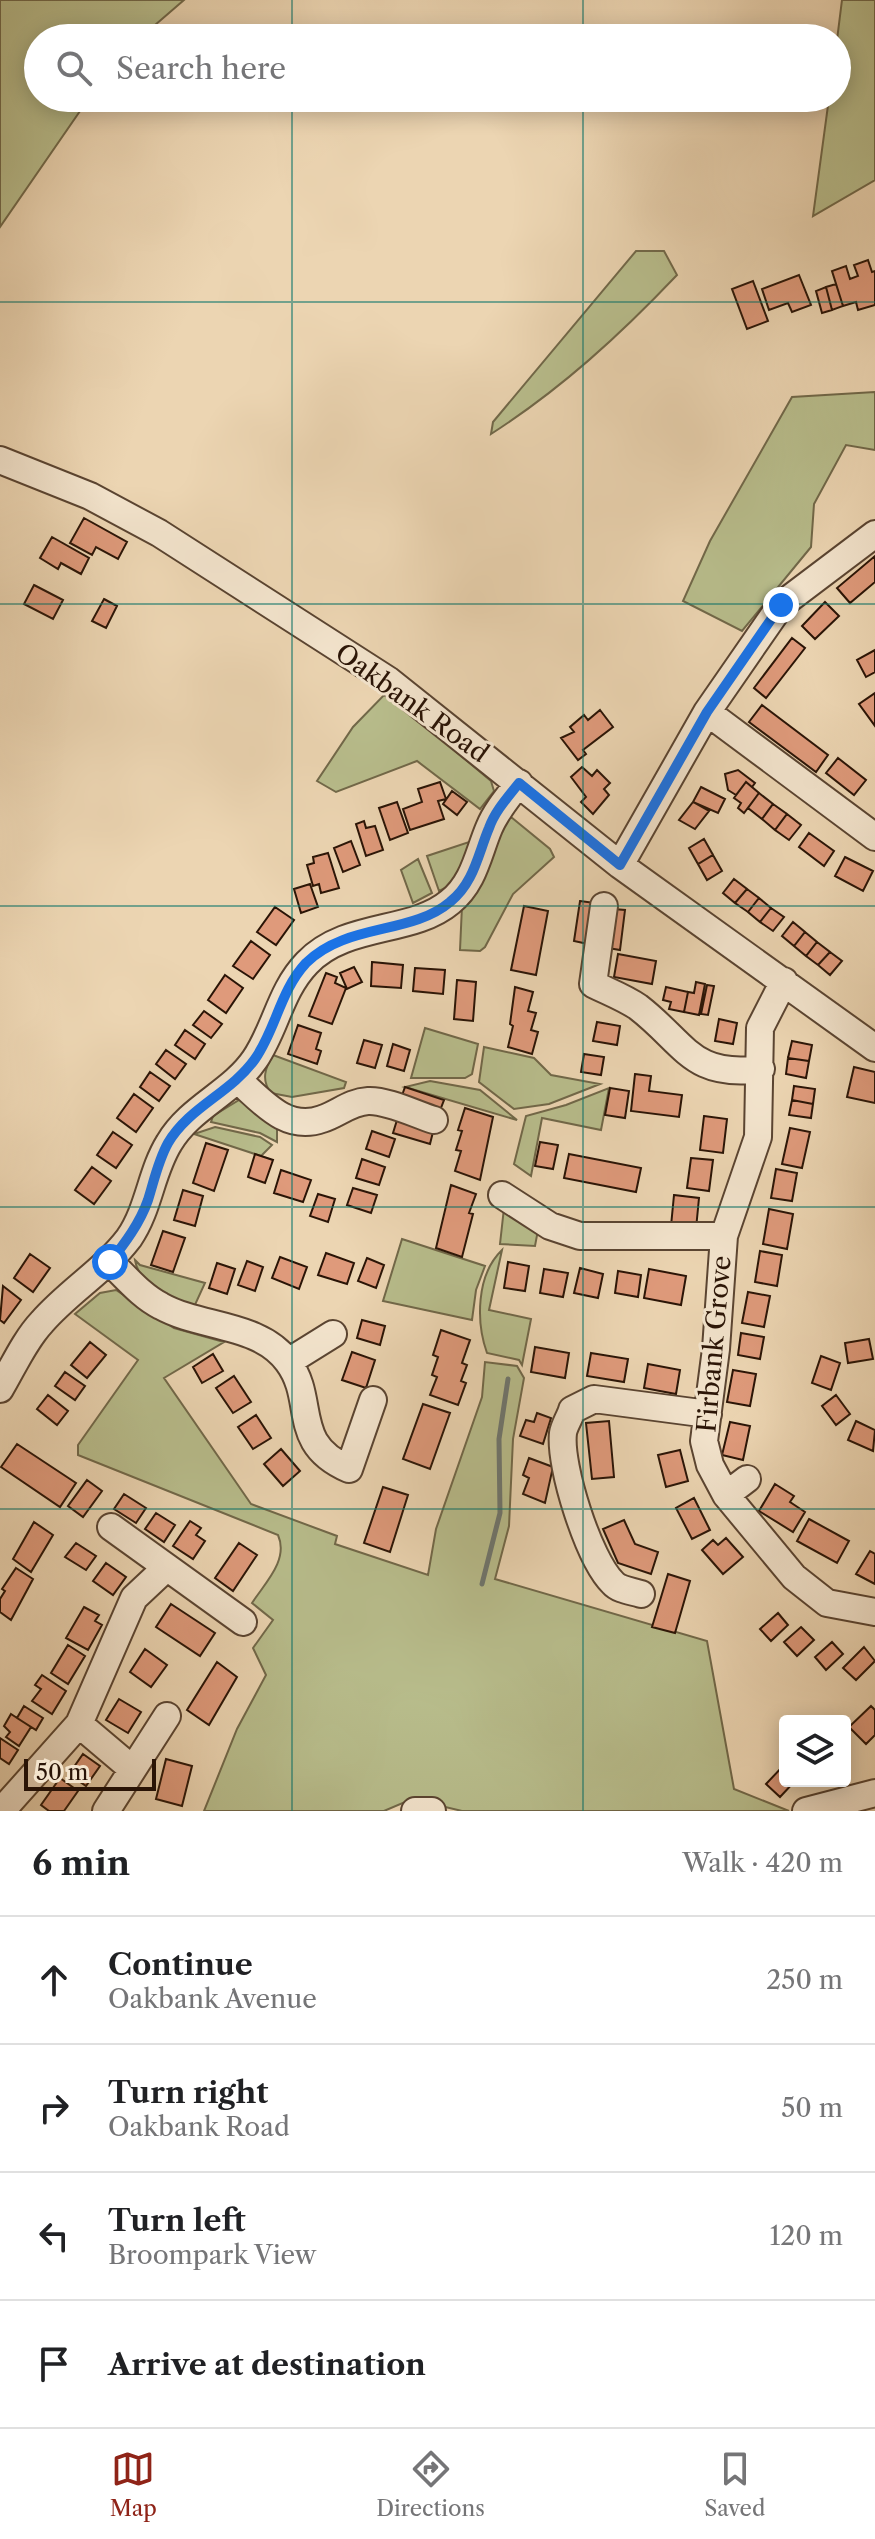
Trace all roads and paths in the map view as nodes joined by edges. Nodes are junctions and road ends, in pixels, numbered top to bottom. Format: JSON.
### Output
{"nodes":[{"id":1,"x":0,"y":460,"type":"edge"},
{"id":2,"x":875,"y":534,"type":"edge"},
{"id":3,"x":707,"y":712,"type":"junction"},
{"id":4,"x":519,"y":783,"type":"junction"},
{"id":5,"x":875,"y":837,"type":"edge"},
{"id":6,"x":620,"y":865,"type":"junction"},
{"id":7,"x":604,"y":906,"type":"dead end"},
{"id":8,"x":784,"y":981,"type":"junction"},
{"id":9,"x":875,"y":1048,"type":"edge"},
{"id":10,"x":761,"y":1069,"type":"junction"},
{"id":11,"x":238,"y":1080,"type":"junction"},
{"id":12,"x":434,"y":1120,"type":"dead end"},
{"id":13,"x":502,"y":1195,"type":"dead end"},
{"id":14,"x":724,"y":1236,"type":"junction"},
{"id":15,"x":110,"y":1262,"type":"junction"},
{"id":16,"x":333,"y":1334,"type":"dead end"},
{"id":17,"x":288,"y":1362,"type":"junction"},
{"id":18,"x":0,"y":1389,"type":"edge"},
{"id":19,"x":373,"y":1400,"type":"dead end"},
{"id":20,"x":708,"y":1414,"type":"junction"},
{"id":21,"x":111,"y":1527,"type":"dead end"},
{"id":22,"x":166,"y":1568,"type":"junction"},
{"id":23,"x":641,"y":1594,"type":"dead end"},
{"id":24,"x":875,"y":1612,"type":"edge"},
{"id":25,"x":243,"y":1622,"type":"dead end"},
{"id":26,"x":167,"y":1716,"type":"dead end"},
{"id":27,"x":79,"y":1724,"type":"junction"},
{"id":28,"x":131,"y":1768,"type":"junction"},
{"id":29,"x":875,"y":1793,"type":"edge"},
{"id":30,"x":5,"y":1807,"type":"edge"},
{"id":31,"x":106,"y":1811,"type":"edge"},
{"id":32,"x":415,"y":1811,"type":"edge"},
{"id":33,"x":432,"y":1811,"type":"edge"},
{"id":34,"x":806,"y":1811,"type":"edge"}],
"edges":[{"from":1,"to":4,"type":"street","name":"Oakbank Road"},
{"from":2,"to":3,"type":"street"},
{"from":3,"to":5,"type":"street"},
{"from":3,"to":6,"type":"street"},
{"from":4,"to":6,"type":"street","name":"Oakbank Road"},
{"from":4,"to":11,"type":"street"},
{"from":6,"to":8,"type":"street","name":"Oakbank Road"},
{"from":7,"to":10,"type":"street"},
{"from":8,"to":9,"type":"street","name":"Oakbank Road"},
{"from":8,"to":10,"type":"street","name":"Firbank Grove"},
{"from":10,"to":14,"type":"street","name":"Firbank Grove"},
{"from":11,"to":12,"type":"street"},
{"from":11,"to":15,"type":"street"},
{"from":13,"to":14,"type":"street","name":"Firbank Grove"},
{"from":14,"to":20,"type":"street","name":"Firbank Grove"},
{"from":15,"to":17,"type":"street"},
{"from":15,"to":18,"type":"street"},
{"from":16,"to":17,"type":"street"},
{"from":17,"to":19,"type":"street"},
{"from":20,"to":23,"type":"street"},
{"from":20,"to":24,"type":"street","name":"Firbank Grove"},
{"from":21,"to":22,"type":"street"},
{"from":22,"to":25,"type":"street"},
{"from":22,"to":27,"type":"street"},
{"from":26,"to":28,"type":"street"},
{"from":27,"to":28,"type":"street"},
{"from":27,"to":30,"type":"street"},
{"from":28,"to":31,"type":"street"},
{"from":29,"to":34,"type":"street"},
{"from":32,"to":33,"type":"street"}]}
